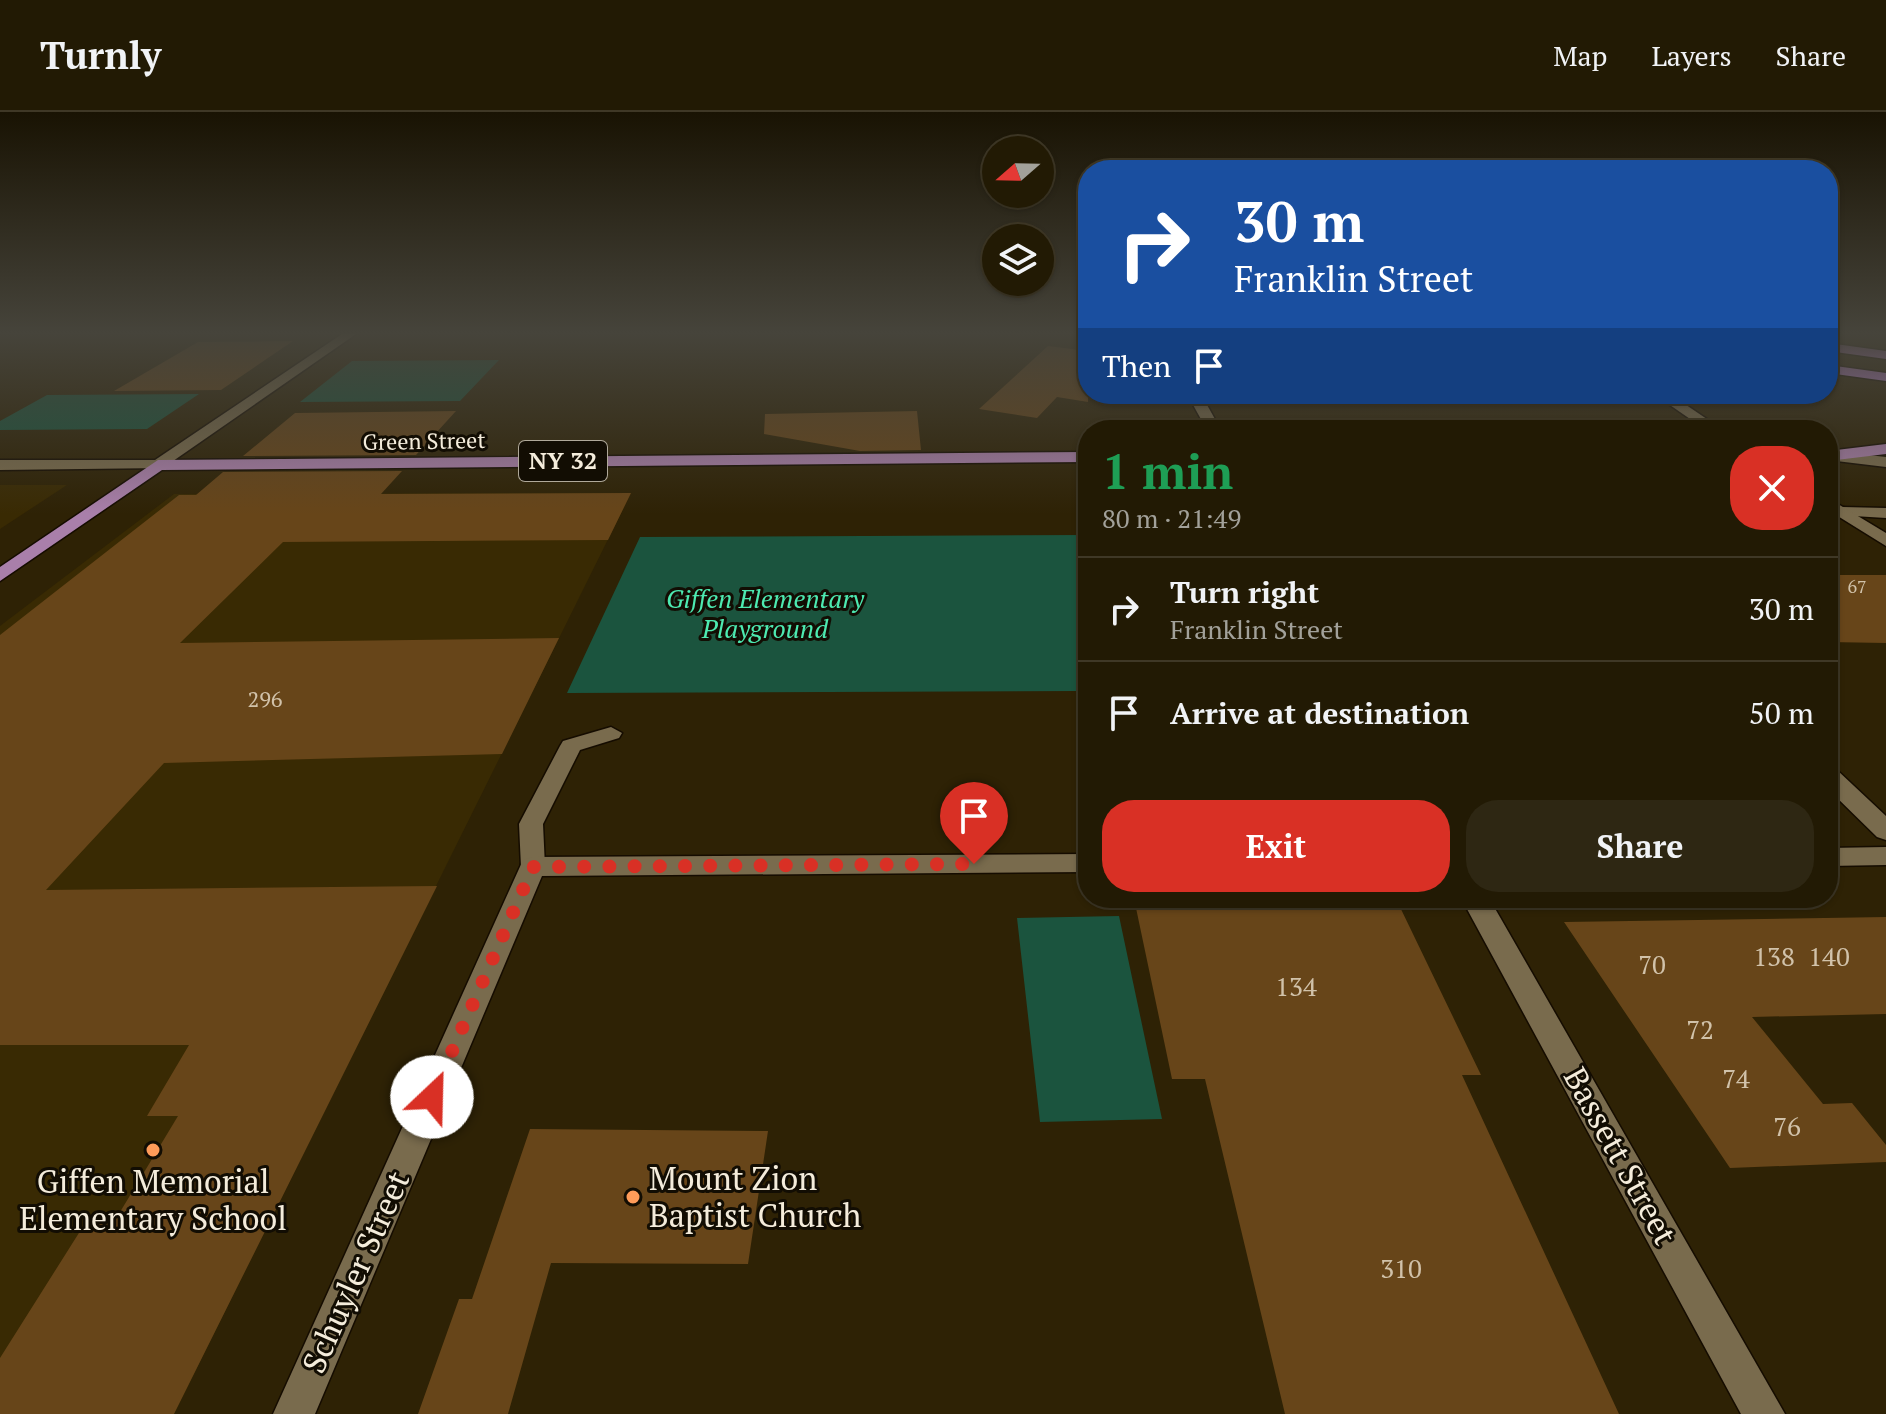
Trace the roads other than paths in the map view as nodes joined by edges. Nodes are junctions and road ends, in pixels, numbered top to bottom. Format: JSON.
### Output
{"nodes":[{"id":1,"x":264,"y":393,"type":"edge"},
{"id":2,"x":1676,"y":404,"type":"edge"},
{"id":3,"x":1701,"y":420,"type":"edge"},
{"id":4,"x":1886,"y":449,"type":"edge"},
{"id":5,"x":1838,"y":455,"type":"edge"},
{"id":6,"x":1078,"y":457,"type":"edge"},
{"id":7,"x":1838,"y":457,"type":"edge"},
{"id":8,"x":1886,"y":462,"type":"edge"},
{"id":9,"x":0,"y":465,"type":"edge"},
{"id":10,"x":158,"y":465,"type":"junction"},
{"id":11,"x":1838,"y":508,"type":"edge"},
{"id":12,"x":1838,"y":510,"type":"edge"},
{"id":13,"x":1886,"y":513,"type":"edge"},
{"id":14,"x":1886,"y":541,"type":"edge"},
{"id":15,"x":0,"y":575,"type":"edge"},
{"id":16,"x":611,"y":733,"type":"dead end"},
{"id":17,"x":1838,"y":785,"type":"edge"},
{"id":18,"x":1886,"y":831,"type":"edge"},
{"id":19,"x":1886,"y":856,"type":"edge"},
{"id":20,"x":1838,"y":857,"type":"edge"},
{"id":21,"x":1078,"y":863,"type":"edge"},
{"id":22,"x":533,"y":867,"type":"junction"},
{"id":23,"x":1481,"y":908,"type":"edge"},
{"id":24,"x":294,"y":1414,"type":"edge"},
{"id":25,"x":1764,"y":1414,"type":"edge"}],
"edges":[{"from":1,"to":10,"type":"street"},
{"from":2,"to":3,"type":"street"},
{"from":4,"to":5,"type":"main road"},
{"from":6,"to":10,"type":"main road","name":"Green Street","number":"NY 32"},
{"from":7,"to":8,"type":"street"},
{"from":9,"to":10,"type":"street","name":"Green Street"},
{"from":10,"to":15,"type":"main road"},
{"from":11,"to":13,"type":"lane"},
{"from":12,"to":14,"type":"street"},
{"from":16,"to":22,"type":"lane"},
{"from":17,"to":18,"type":"street"},
{"from":19,"to":20,"type":"street"},
{"from":21,"to":22,"type":"street"},
{"from":22,"to":24,"type":"street","name":"Schuyler Street"},
{"from":23,"to":25,"type":"street","name":"Bassett Street"}]}
